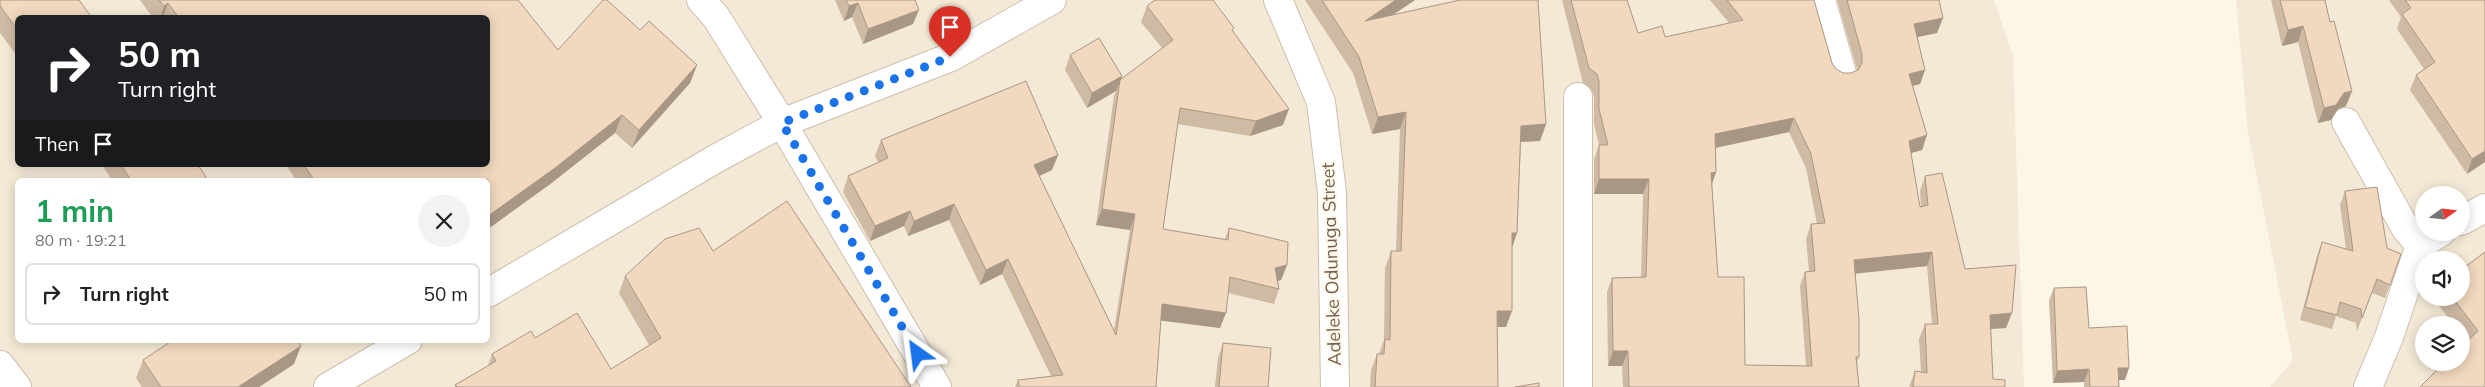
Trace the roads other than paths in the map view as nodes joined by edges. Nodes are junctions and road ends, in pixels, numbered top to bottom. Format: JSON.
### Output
{"nodes":[{"id":1,"x":701,"y":0,"type":"edge"},
{"id":2,"x":1052,"y":0,"type":"edge"},
{"id":3,"x":1278,"y":0,"type":"edge"},
{"id":4,"x":1821,"y":0,"type":"edge"},
{"id":5,"x":1842,"y":73,"type":"edge"},
{"id":6,"x":1578,"y":97,"type":"dead end"},
{"id":7,"x":2346,"y":122,"type":"dead end"},
{"id":8,"x":782,"y":123,"type":"junction"},
{"id":9,"x":2485,"y":208,"type":"edge"},
{"id":10,"x":2470,"y":216,"type":"edge"},
{"id":11,"x":2415,"y":233,"type":"edge"},
{"id":12,"x":2430,"y":241,"type":"edge"},
{"id":13,"x":490,"y":292,"type":"edge"},
{"id":14,"x":403,"y":343,"type":"edge"},
{"id":15,"x":0,"y":365,"type":"edge"},
{"id":16,"x":17,"y":387,"type":"edge"},
{"id":17,"x":328,"y":387,"type":"edge"},
{"id":18,"x":937,"y":387,"type":"edge"},
{"id":19,"x":1335,"y":387,"type":"edge"},
{"id":20,"x":1578,"y":387,"type":"edge"},
{"id":21,"x":2368,"y":387,"type":"edge"}],
"edges":[{"from":1,"to":8,"type":"street"},
{"from":2,"to":8,"type":"street"},
{"from":3,"to":19,"type":"street","name":"Adeleke Odunuga Street"},
{"from":4,"to":5,"type":"street"},
{"from":6,"to":20,"type":"street"},
{"from":7,"to":11,"type":"street"},
{"from":8,"to":13,"type":"street"},
{"from":8,"to":18,"type":"street"},
{"from":9,"to":10,"type":"street"},
{"from":12,"to":21,"type":"street"},
{"from":14,"to":17,"type":"street"},
{"from":15,"to":16,"type":"street"}]}
